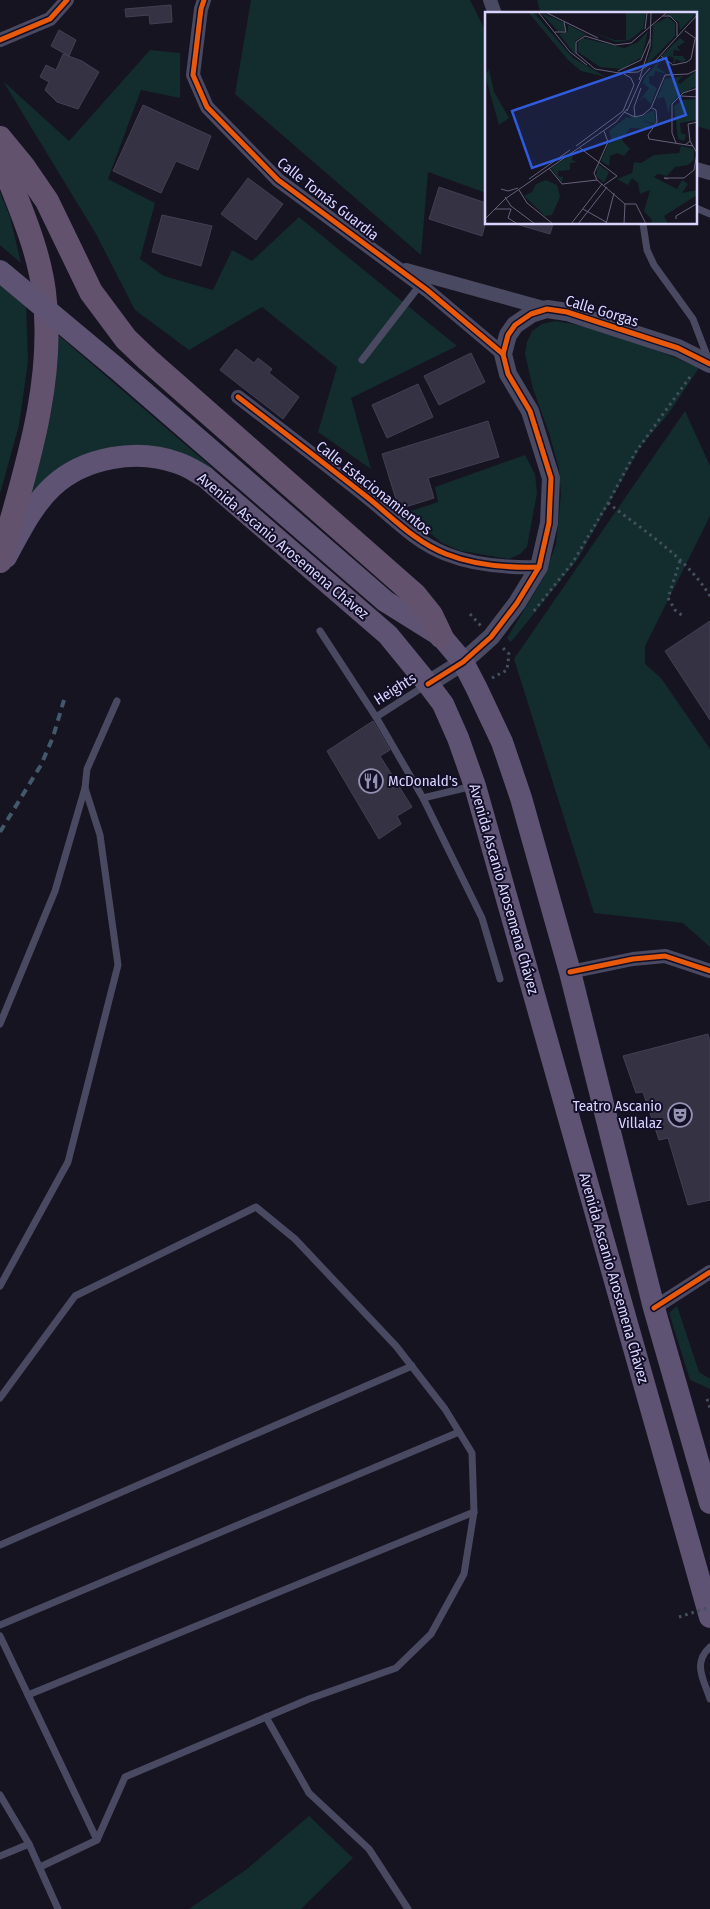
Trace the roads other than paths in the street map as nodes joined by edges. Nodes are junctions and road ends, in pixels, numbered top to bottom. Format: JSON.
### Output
{"nodes":[{"id":1,"x":67,"y":0,"type":"edge"},
{"id":2,"x":204,"y":0,"type":"edge"},
{"id":3,"x":490,"y":0,"type":"edge"},
{"id":4,"x":494,"y":12,"type":"edge"},
{"id":5,"x":0,"y":40,"type":"edge"},
{"id":6,"x":0,"y":138,"type":"edge"},
{"id":7,"x":0,"y":155,"type":"edge"},
{"id":8,"x":698,"y":209,"type":"edge"},
{"id":9,"x":710,"y":214,"type":"edge"},
{"id":10,"x":642,"y":225,"type":"edge"},
{"id":11,"x":395,"y":268,"type":"junction"},
{"id":12,"x":0,"y":271,"type":"edge"},
{"id":13,"x":420,"y":285,"type":"junction"},
{"id":14,"x":547,"y":309,"type":"junction"},
{"id":15,"x":503,"y":354,"type":"junction"},
{"id":16,"x":362,"y":360,"type":"dead end"},
{"id":17,"x":707,"y":362,"type":"edge"},
{"id":18,"x":238,"y":397,"type":"dead end"},
{"id":19,"x":0,"y":561,"type":"edge"},
{"id":20,"x":539,"y":568,"type":"junction"},
{"id":21,"x":0,"y":569,"type":"edge"},
{"id":22,"x":320,"y":631,"type":"dead end"},
{"id":23,"x":441,"y":636,"type":"junction"},
{"id":24,"x":463,"y":662,"type":"junction"},
{"id":25,"x":428,"y":684,"type":"junction"},
{"id":26,"x":117,"y":701,"type":"dead end"},
{"id":27,"x":376,"y":716,"type":"junction"},
{"id":28,"x":475,"y":786,"type":"junction"},
{"id":29,"x":85,"y":788,"type":"junction"},
{"id":30,"x":423,"y":798,"type":"junction"},
{"id":31,"x":710,"y":971,"type":"edge"},
{"id":32,"x":570,"y":972,"type":"junction"},
{"id":33,"x":500,"y":979,"type":"dead end"},
{"id":34,"x":0,"y":1024,"type":"edge"},
{"id":35,"x":710,"y":1272,"type":"edge"},
{"id":36,"x":0,"y":1286,"type":"edge"},
{"id":37,"x":654,"y":1308,"type":"junction"},
{"id":38,"x":412,"y":1366,"type":"junction"},
{"id":39,"x":0,"y":1398,"type":"edge"},
{"id":40,"x":459,"y":1432,"type":"junction"},
{"id":41,"x":710,"y":1503,"type":"edge"},
{"id":42,"x":474,"y":1512,"type":"junction"},
{"id":43,"x":0,"y":1545,"type":"edge"},
{"id":44,"x":710,"y":1617,"type":"edge"},
{"id":45,"x":0,"y":1625,"type":"edge"},
{"id":46,"x":0,"y":1636,"type":"edge"},
{"id":47,"x":710,"y":1647,"type":"edge"},
{"id":48,"x":28,"y":1695,"type":"junction"},
{"id":49,"x":710,"y":1699,"type":"edge"},
{"id":50,"x":266,"y":1717,"type":"junction"},
{"id":51,"x":0,"y":1795,"type":"edge"},
{"id":52,"x":97,"y":1840,"type":"junction"},
{"id":53,"x":29,"y":1844,"type":"junction"},
{"id":54,"x":0,"y":1856,"type":"edge"},
{"id":55,"x":40,"y":1867,"type":"junction"},
{"id":56,"x":58,"y":1909,"type":"edge"},
{"id":57,"x":408,"y":1909,"type":"edge"}],
"edges":[{"from":1,"to":5,"type":"street"},
{"from":2,"to":11,"type":"street","name":"Calle Tomás Guardia"},
{"from":3,"to":4,"type":"street"},
{"from":6,"to":23,"type":"highway"},
{"from":7,"to":19,"type":"highway"},
{"from":8,"to":9,"type":"lane"},
{"from":10,"to":17,"type":"lane"},
{"from":11,"to":13,"type":"street","name":"Calle Tomás Guardia"},
{"from":11,"to":14,"type":"street","name":"Calle Tomás Guardia"},
{"from":12,"to":23,"type":"main road","name":"Avenida Ascanio Arosemena Chávez","bridge":true},
{"from":13,"to":15,"type":"street","name":"Calle Tomás Guardia"},
{"from":13,"to":16,"type":"lane"},
{"from":14,"to":15,"type":"street","name":"Calle Gorgas"},
{"from":14,"to":17,"type":"street","name":"Calle Gorgas"},
{"from":15,"to":20,"type":"street"},
{"from":18,"to":20,"type":"street","name":"Calle Estacionamientos"},
{"from":20,"to":24,"type":"street"},
{"from":21,"to":25,"type":"main road","name":"Avenida Ascanio Arosemena Chávez"},
{"from":22,"to":27,"type":"lane"},
{"from":23,"to":24,"type":"main road","name":"Avenida Ascanio Arosemena Chávez"},
{"from":24,"to":25,"type":"street"},
{"from":24,"to":32,"type":"main road","name":"Avenida Ascanio Arosemena Chávez"},
{"from":25,"to":27,"type":"lane","name":"Heights"},
{"from":25,"to":28,"type":"main road","name":"Avenida Ascanio Arosemena Chávez"},
{"from":26,"to":29,"type":"lane"},
{"from":27,"to":30,"type":"lane"},
{"from":28,"to":30,"type":"lane"},
{"from":28,"to":44,"type":"main road","name":"Avenida Ascanio Arosemena Chávez"},
{"from":29,"to":34,"type":"lane"},
{"from":29,"to":36,"type":"lane"},
{"from":30,"to":33,"type":"lane"},
{"from":31,"to":32,"type":"street"},
{"from":32,"to":37,"type":"main road","name":"Avenida Ascanio Arosemena Chávez"},
{"from":35,"to":37,"type":"street"},
{"from":37,"to":41,"type":"main road","name":"Avenida Ascanio Arosemena Chávez"},
{"from":38,"to":39,"type":"lane"},
{"from":38,"to":40,"type":"lane"},
{"from":38,"to":43,"type":"lane"},
{"from":40,"to":42,"type":"lane"},
{"from":40,"to":45,"type":"lane"},
{"from":42,"to":48,"type":"lane"},
{"from":42,"to":50,"type":"lane"},
{"from":46,"to":48,"type":"lane"},
{"from":47,"to":49,"type":"lane"},
{"from":48,"to":52,"type":"lane"},
{"from":50,"to":52,"type":"lane"},
{"from":50,"to":57,"type":"lane"},
{"from":51,"to":53,"type":"lane"},
{"from":52,"to":55,"type":"lane"},
{"from":53,"to":54,"type":"lane"},
{"from":53,"to":55,"type":"lane"},
{"from":55,"to":56,"type":"lane"}]}
